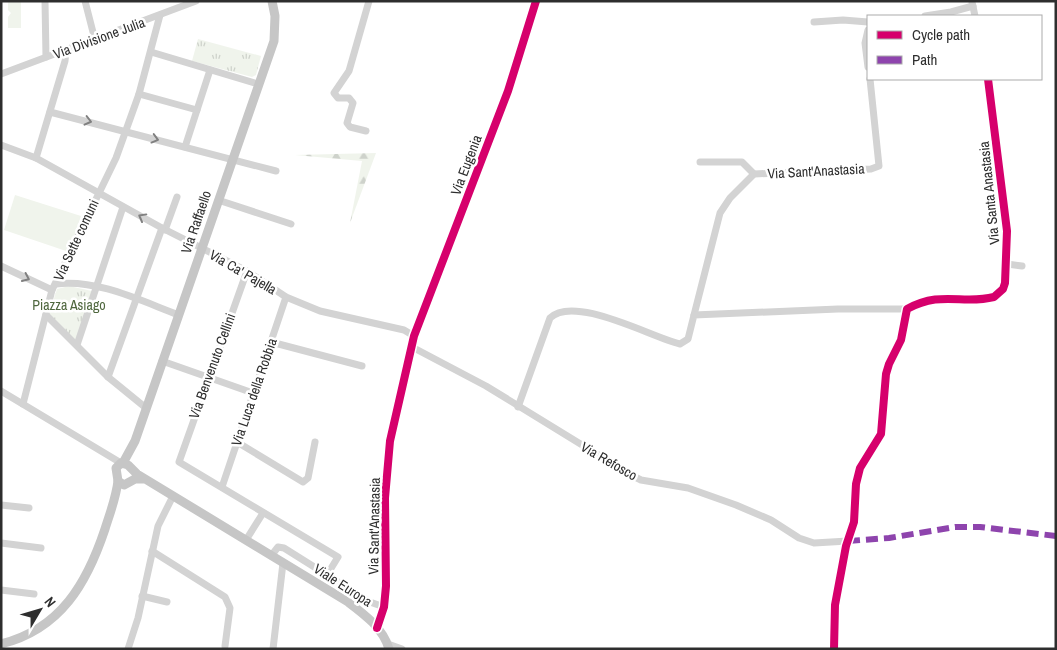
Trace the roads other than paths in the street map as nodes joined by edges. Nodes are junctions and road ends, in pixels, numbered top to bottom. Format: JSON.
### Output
{"nodes":[{"id":1,"x":46,"y":1,"type":"edge"},
{"id":2,"x":85,"y":1,"type":"edge"},
{"id":3,"x":196,"y":1,"type":"edge"},
{"id":4,"x":272,"y":1,"type":"edge"},
{"id":5,"x":369,"y":1,"type":"edge"},
{"id":6,"x":536,"y":1,"type":"edge"},
{"id":7,"x":973,"y":3,"type":"edge"},
{"id":8,"x":160,"y":15,"type":"junction"},
{"id":9,"x":931,"y":15,"type":"edge"},
{"id":10,"x":814,"y":22,"type":"dead end"},
{"id":11,"x":867,"y":22,"type":"edge"},
{"id":12,"x":867,"y":34,"type":"edge"},
{"id":13,"x":94,"y":40,"type":"junction"},
{"id":14,"x":66,"y":50,"type":"junction"},
{"id":15,"x":151,"y":52,"type":"junction"},
{"id":16,"x":46,"y":57,"type":"junction"},
{"id":17,"x":867,"y":58,"type":"edge"},
{"id":18,"x":210,"y":70,"type":"junction"},
{"id":19,"x":1,"y":74,"type":"edge"},
{"id":20,"x":870,"y":80,"type":"edge"},
{"id":21,"x":988,"y":80,"type":"edge"},
{"id":22,"x":258,"y":84,"type":"junction"},
{"id":23,"x":138,"y":94,"type":"junction"},
{"id":24,"x":197,"y":110,"type":"junction"},
{"id":25,"x":50,"y":112,"type":"junction"},
{"id":26,"x":125,"y":131,"type":"junction"},
{"id":27,"x":366,"y":131,"type":"dead end"},
{"id":28,"x":1,"y":145,"type":"edge"},
{"id":29,"x":184,"y":147,"type":"junction"},
{"id":30,"x":36,"y":158,"type":"junction"},
{"id":31,"x":232,"y":159,"type":"junction"},
{"id":32,"x":700,"y":162,"type":"dead end"},
{"id":33,"x":276,"y":171,"type":"dead end"},
{"id":34,"x":754,"y":174,"type":"junction"},
{"id":35,"x":99,"y":192,"type":"junction"},
{"id":36,"x":176,"y":197,"type":"dead end"},
{"id":37,"x":218,"y":200,"type":"junction"},
{"id":38,"x":123,"y":207,"type":"junction"},
{"id":39,"x":291,"y":224,"type":"dead end"},
{"id":40,"x":163,"y":229,"type":"junction"},
{"id":41,"x":201,"y":248,"type":"junction"},
{"id":42,"x":1007,"y":264,"type":"junction"},
{"id":43,"x":1,"y":266,"type":"edge"},
{"id":44,"x":1022,"y":266,"type":"dead end"},
{"id":45,"x":247,"y":271,"type":"junction"},
{"id":46,"x":56,"y":284,"type":"junction"},
{"id":47,"x":97,"y":287,"type":"junction"},
{"id":48,"x":52,"y":290,"type":"junction"},
{"id":49,"x":286,"y":297,"type":"junction"},
{"id":50,"x":137,"y":299,"type":"junction"},
{"id":51,"x":907,"y":309,"type":"junction"},
{"id":52,"x":46,"y":315,"type":"junction"},
{"id":53,"x":179,"y":315,"type":"junction"},
{"id":54,"x":694,"y":315,"type":"junction"},
{"id":55,"x":414,"y":336,"type":"junction"},
{"id":56,"x":271,"y":342,"type":"junction"},
{"id":57,"x":77,"y":345,"type":"junction"},
{"id":58,"x":412,"y":348,"type":"junction"},
{"id":59,"x":162,"y":361,"type":"junction"},
{"id":60,"x":362,"y":366,"type":"dead end"},
{"id":61,"x":108,"y":377,"type":"junction"},
{"id":62,"x":208,"y":378,"type":"junction"},
{"id":63,"x":1,"y":391,"type":"edge"},
{"id":64,"x":253,"y":392,"type":"junction"},
{"id":65,"x":23,"y":404,"type":"junction"},
{"id":66,"x":518,"y":407,"type":"junction"},
{"id":67,"x":146,"y":408,"type":"junction"},
{"id":68,"x":237,"y":442,"type":"junction"},
{"id":69,"x":316,"y":442,"type":"dead end"},
{"id":70,"x":124,"y":466,"type":"junction"},
{"id":71,"x":145,"y":480,"type":"junction"},
{"id":72,"x":118,"y":481,"type":"junction"},
{"id":73,"x":129,"y":483,"type":"junction"},
{"id":74,"x":222,"y":487,"type":"junction"},
{"id":75,"x":116,"y":494,"type":"junction"},
{"id":76,"x":173,"y":496,"type":"junction"},
{"id":77,"x":1,"y":506,"type":"edge"},
{"id":78,"x":29,"y":508,"type":"dead end"},
{"id":79,"x":263,"y":513,"type":"junction"},
{"id":80,"x":246,"y":540,"type":"junction"},
{"id":81,"x":848,"y":541,"type":"junction"},
{"id":82,"x":1,"y":543,"type":"edge"},
{"id":83,"x":40,"y":548,"type":"dead end"},
{"id":84,"x":152,"y":551,"type":"junction"},
{"id":85,"x":271,"y":556,"type":"junction"},
{"id":86,"x":283,"y":563,"type":"junction"},
{"id":87,"x":326,"y":575,"type":"junction"},
{"id":88,"x":1,"y":590,"type":"edge"},
{"id":89,"x":34,"y":594,"type":"dead end"},
{"id":90,"x":142,"y":596,"type":"junction"},
{"id":91,"x":167,"y":602,"type":"dead end"},
{"id":92,"x":383,"y":609,"type":"junction"},
{"id":93,"x":369,"y":618,"type":"junction"},
{"id":94,"x":377,"y":628,"type":"junction"},
{"id":95,"x":1,"y":644,"type":"edge"},
{"id":96,"x":225,"y":646,"type":"dead end"},
{"id":97,"x":388,"y":646,"type":"edge"},
{"id":98,"x":128,"y":649,"type":"edge"},
{"id":99,"x":273,"y":649,"type":"edge"},
{"id":100,"x":402,"y":649,"type":"edge"},
{"id":101,"x":834,"y":649,"type":"edge"}],
"edges":[{"from":1,"to":16,"type":"street"},
{"from":2,"to":13,"type":"street"},
{"from":3,"to":8,"type":"street","name":"Via Divisione Julia"},
{"from":4,"to":22,"type":"main road","name":"Via Raffaello"},
{"from":5,"to":27,"type":"street"},
{"from":6,"to":55,"type":"street","name":"Via Eugenia"},
{"from":7,"to":9,"type":"street"},
{"from":8,"to":13,"type":"street","name":"Via Divisione Julia"},
{"from":8,"to":15,"type":"street","name":"Via Sette comuni"},
{"from":10,"to":11,"type":"street"},
{"from":12,"to":17,"type":"street"},
{"from":13,"to":14,"type":"street","name":"Via Divisione Julia"},
{"from":14,"to":16,"type":"street","name":"Via Divisione Julia"},
{"from":14,"to":25,"type":"street"},
{"from":15,"to":18,"type":"street"},
{"from":15,"to":23,"type":"street","name":"Via Sette comuni"},
{"from":16,"to":19,"type":"street","name":"Via Divisione Julia"},
{"from":18,"to":22,"type":"street"},
{"from":18,"to":24,"type":"street"},
{"from":20,"to":34,"type":"street","name":"Via Sant'Anastasia"},
{"from":21,"to":42,"type":"street","name":"Via Santa Anastasia"},
{"from":22,"to":31,"type":"main road","name":"Via Raffaello"},
{"from":23,"to":24,"type":"street"},
{"from":23,"to":26,"type":"street","name":"Via Sette comuni"},
{"from":24,"to":29,"type":"street"},
{"from":25,"to":26,"type":"street","one_way":true},
{"from":25,"to":30,"type":"street"},
{"from":26,"to":29,"type":"street","one_way":true},
{"from":26,"to":35,"type":"street","name":"Via Sette comuni"},
{"from":28,"to":30,"type":"street","name":"Via Ca' Pajella"},
{"from":29,"to":31,"type":"street"},
{"from":30,"to":35,"type":"street","name":"Via Ca' Pajella"},
{"from":31,"to":33,"type":"street"},
{"from":31,"to":37,"type":"main road","name":"Via Raffaello"},
{"from":32,"to":34,"type":"street","name":"Via Sant'Anastasia"},
{"from":34,"to":54,"type":"street","name":"Via Sant'Anastasia"},
{"from":35,"to":38,"type":"street","name":"Via Ca' Pajella"},
{"from":35,"to":46,"type":"street","name":"Via Sette comuni"},
{"from":36,"to":40,"type":"street"},
{"from":37,"to":39,"type":"street"},
{"from":37,"to":41,"type":"main road","name":"Via Raffaello"},
{"from":40,"to":38,"type":"street","name":"Via Ca' Pajella","one_way":true},
{"from":38,"to":47,"type":"street"},
{"from":40,"to":41,"type":"street","name":"Via Ca' Pajella"},
{"from":40,"to":50,"type":"street"},
{"from":41,"to":45,"type":"street","name":"Via Ca' Pajella"},
{"from":41,"to":53,"type":"main road","name":"Via Raffaello"},
{"from":42,"to":44,"type":"street"},
{"from":42,"to":51,"type":"street","name":"Via Santa Anastasia"},
{"from":43,"to":48,"type":"street","one_way":true},
{"from":45,"to":49,"type":"street","name":"Via Ca' Pajella"},
{"from":45,"to":62,"type":"street","name":"Via Benvenuto Cellini"},
{"from":46,"to":47,"type":"street"},
{"from":46,"to":48,"type":"street","name":"Via Sette comuni"},
{"from":47,"to":50,"type":"street"},
{"from":47,"to":57,"type":"street"},
{"from":48,"to":52,"type":"street","name":"Via Sette comuni"},
{"from":49,"to":55,"type":"street","name":"Via Ca' Pajella"},
{"from":49,"to":56,"type":"street","name":"Via Luca della Robbia"},
{"from":50,"to":53,"type":"street"},
{"from":50,"to":61,"type":"street"},
{"from":51,"to":54,"type":"street"},
{"from":51,"to":81,"type":"street"},
{"from":52,"to":57,"type":"street"},
{"from":52,"to":65,"type":"street","name":"Via Sette comuni"},
{"from":53,"to":59,"type":"main road","name":"Via Raffaello"},
{"from":54,"to":66,"type":"street","name":"Via Sant'Anastasia"},
{"from":55,"to":58,"type":"street","name":"Via Sant'Anastasia"},
{"from":56,"to":60,"type":"street"},
{"from":56,"to":64,"type":"street","name":"Via Luca della Robbia"},
{"from":57,"to":61,"type":"street"},
{"from":58,"to":66,"type":"street","name":"Via Refosco"},
{"from":58,"to":92,"type":"street","name":"Via Sant'Anastasia"},
{"from":59,"to":62,"type":"street"},
{"from":59,"to":67,"type":"main road","name":"Via Raffaello"},
{"from":61,"to":67,"type":"street"},
{"from":62,"to":64,"type":"street"},
{"from":62,"to":74,"type":"street","name":"Via Benvenuto Cellini"},
{"from":63,"to":65,"type":"street","name":"Viale Europa"},
{"from":64,"to":68,"type":"street","name":"Via Luca della Robbia"},
{"from":65,"to":70,"type":"street","name":"Viale Europa"},
{"from":66,"to":81,"type":"street","name":"Via Refosco"},
{"from":67,"to":70,"type":"main road","name":"Via Raffaello"},
{"from":68,"to":69,"type":"street"},
{"from":68,"to":74,"type":"street","name":"Via Luca della Robbia"},
{"from":70,"to":71,"type":"main road","name":"Viale Europa"},
{"from":70,"to":72,"type":"main road"},
{"from":70,"to":73,"type":"main road"},
{"from":71,"to":73,"type":"main road"},
{"from":71,"to":76,"type":"main road","name":"Viale Europa"},
{"from":72,"to":73,"type":"main road"},
{"from":72,"to":75,"type":"main road"},
{"from":73,"to":75,"type":"main road"},
{"from":74,"to":79,"type":"street"},
{"from":75,"to":95,"type":"main road"},
{"from":76,"to":80,"type":"main road","name":"Viale Europa"},
{"from":76,"to":84,"type":"street"},
{"from":77,"to":78,"type":"street"},
{"from":79,"to":80,"type":"street"},
{"from":79,"to":87,"type":"street"},
{"from":80,"to":85,"type":"main road","name":"Viale Europa"},
{"from":81,"to":101,"type":"street"},
{"from":82,"to":83,"type":"street"},
{"from":84,"to":90,"type":"street"},
{"from":84,"to":96,"type":"street"},
{"from":85,"to":86,"type":"main road","name":"Viale Europa"},
{"from":85,"to":87,"type":"street","name":"Viale Europa"},
{"from":86,"to":93,"type":"main road","name":"Viale Europa"},
{"from":86,"to":99,"type":"street"},
{"from":87,"to":92,"type":"street","name":"Viale Europa"},
{"from":88,"to":89,"type":"street"},
{"from":90,"to":91,"type":"street"},
{"from":90,"to":98,"type":"street"},
{"from":92,"to":93,"type":"street"},
{"from":92,"to":94,"type":"street","name":"Via Sant'Anastasia"},
{"from":93,"to":94,"type":"main road","name":"Viale Europa"},
{"from":94,"to":97,"type":"main road","name":"Viale Europa"},
{"from":97,"to":100,"type":"street"}]}
